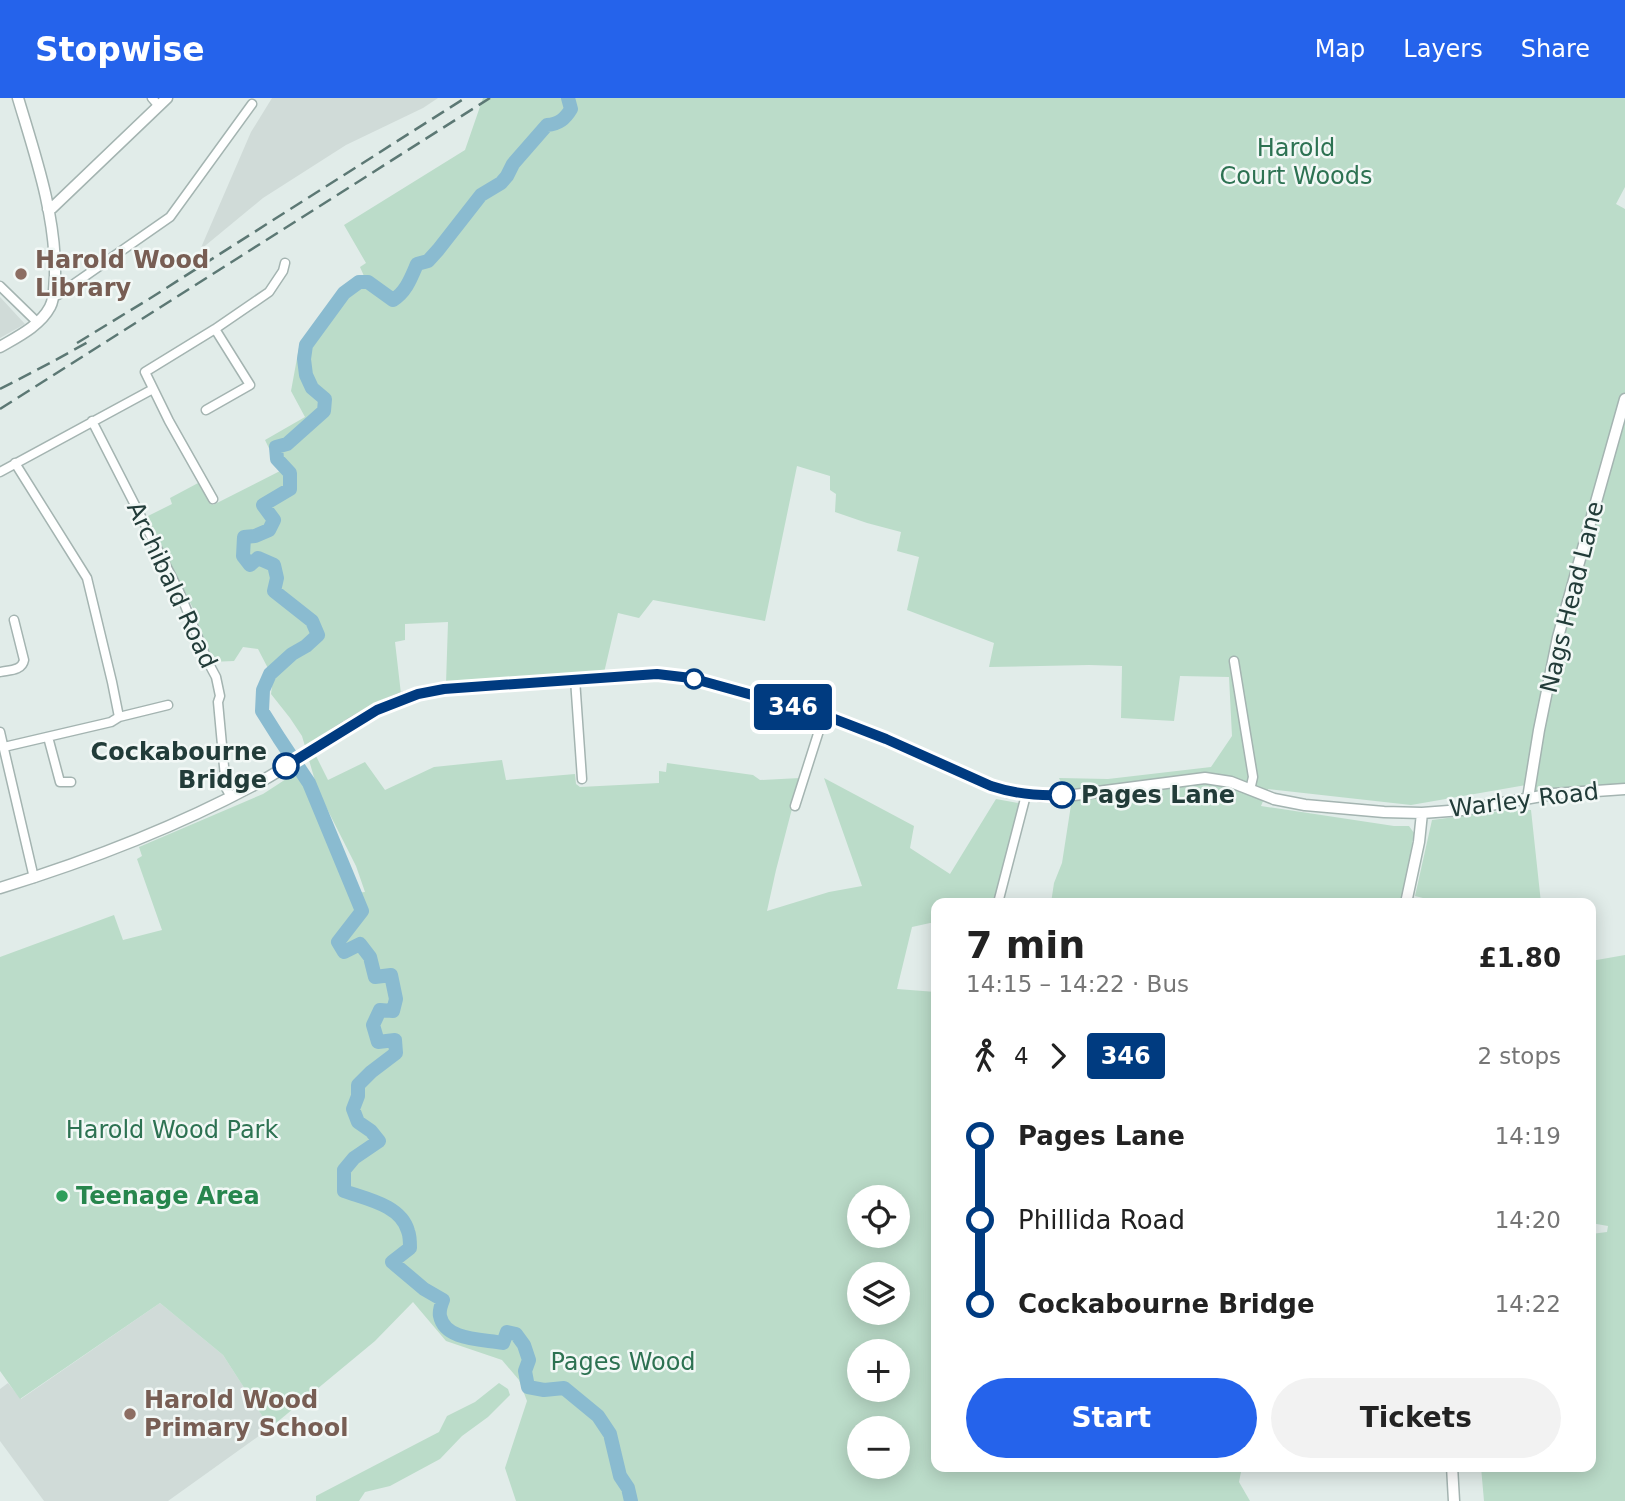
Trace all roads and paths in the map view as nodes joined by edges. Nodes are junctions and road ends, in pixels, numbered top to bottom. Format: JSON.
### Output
{"nodes":[{"id":1,"x":18,"y":98,"type":"edge"},
{"id":2,"x":159,"y":101,"type":"edge"},
{"id":3,"x":253,"y":104,"type":"dead end"},
{"id":4,"x":48,"y":209,"type":"junction"},
{"id":5,"x":285,"y":263,"type":"dead end"},
{"id":6,"x":0,"y":286,"type":"edge"},
{"id":7,"x":54,"y":295,"type":"junction"},
{"id":8,"x":37,"y":322,"type":"junction"},
{"id":9,"x":215,"y":329,"type":"junction"},
{"id":10,"x":0,"y":347,"type":"edge"},
{"id":11,"x":153,"y":389,"type":"junction"},
{"id":12,"x":1625,"y":399,"type":"edge"},
{"id":13,"x":206,"y":410,"type":"dead end"},
{"id":14,"x":92,"y":421,"type":"junction"},
{"id":15,"x":15,"y":463,"type":"junction"},
{"id":16,"x":0,"y":471,"type":"edge"},
{"id":17,"x":213,"y":499,"type":"dead end"},
{"id":18,"x":14,"y":620,"type":"dead end"},
{"id":19,"x":1234,"y":661,"type":"dead end"},
{"id":20,"x":0,"y":672,"type":"edge"},
{"id":21,"x":575,"y":679,"type":"junction"},
{"id":22,"x":167,"y":705,"type":"dead end"},
{"id":23,"x":824,"y":715,"type":"junction"},
{"id":24,"x":119,"y":717,"type":"junction"},
{"id":25,"x":0,"y":732,"type":"edge"},
{"id":26,"x":48,"y":737,"type":"junction"},
{"id":27,"x":4,"y":747,"type":"junction"},
{"id":28,"x":582,"y":779,"type":"dead end"},
{"id":29,"x":71,"y":782,"type":"dead end"},
{"id":30,"x":1625,"y":789,"type":"edge"},
{"id":31,"x":1250,"y":790,"type":"junction"},
{"id":32,"x":1027,"y":795,"type":"junction"},
{"id":33,"x":231,"y":797,"type":"junction"},
{"id":34,"x":1528,"y":798,"type":"junction"},
{"id":35,"x":795,"y":806,"type":"dead end"},
{"id":36,"x":1422,"y":813,"type":"junction"},
{"id":37,"x":34,"y":878,"type":"junction"},
{"id":38,"x":0,"y":888,"type":"edge"},
{"id":39,"x":999,"y":898,"type":"edge"},
{"id":40,"x":1407,"y":898,"type":"edge"},
{"id":41,"x":1452,"y":1472,"type":"edge"},
{"id":42,"x":1454,"y":1501,"type":"edge"}],
"edges":[{"from":1,"to":4,"type":"street"},
{"from":2,"to":4,"type":"street"},
{"from":3,"to":7,"type":"street"},
{"from":4,"to":7,"type":"street"},
{"from":5,"to":9,"type":"street"},
{"from":6,"to":8,"type":"street"},
{"from":7,"to":8,"type":"street"},
{"from":8,"to":10,"type":"street"},
{"from":9,"to":11,"type":"street"},
{"from":9,"to":13,"type":"street"},
{"from":11,"to":14,"type":"street"},
{"from":11,"to":17,"type":"street"},
{"from":12,"to":34,"type":"street","name":"Nags Head Lane"},
{"from":14,"to":15,"type":"street"},
{"from":14,"to":33,"type":"street","name":"Archibald Road"},
{"from":15,"to":16,"type":"street"},
{"from":15,"to":24,"type":"street"},
{"from":18,"to":20,"type":"street"},
{"from":19,"to":31,"type":"street"},
{"from":21,"to":23,"type":"street","name":"Warley Road"},
{"from":21,"to":28,"type":"street"},
{"from":21,"to":33,"type":"street","name":"Warley Road"},
{"from":22,"to":24,"type":"street"},
{"from":23,"to":32,"type":"street","name":"Warley Road"},
{"from":23,"to":35,"type":"street"},
{"from":24,"to":26,"type":"street"},
{"from":25,"to":27,"type":"street"},
{"from":26,"to":27,"type":"street"},
{"from":26,"to":29,"type":"street"},
{"from":27,"to":37,"type":"street"},
{"from":30,"to":34,"type":"street","name":"Warley Road"},
{"from":31,"to":32,"type":"street","name":"Warley Road"},
{"from":31,"to":36,"type":"street","name":"Warley Road"},
{"from":32,"to":39,"type":"street"},
{"from":33,"to":37,"type":"street","name":"Warley Road"},
{"from":34,"to":36,"type":"street","name":"Warley Road"},
{"from":36,"to":40,"type":"street"},
{"from":37,"to":38,"type":"street","name":"Warley Road"},
{"from":41,"to":42,"type":"street"}]}
